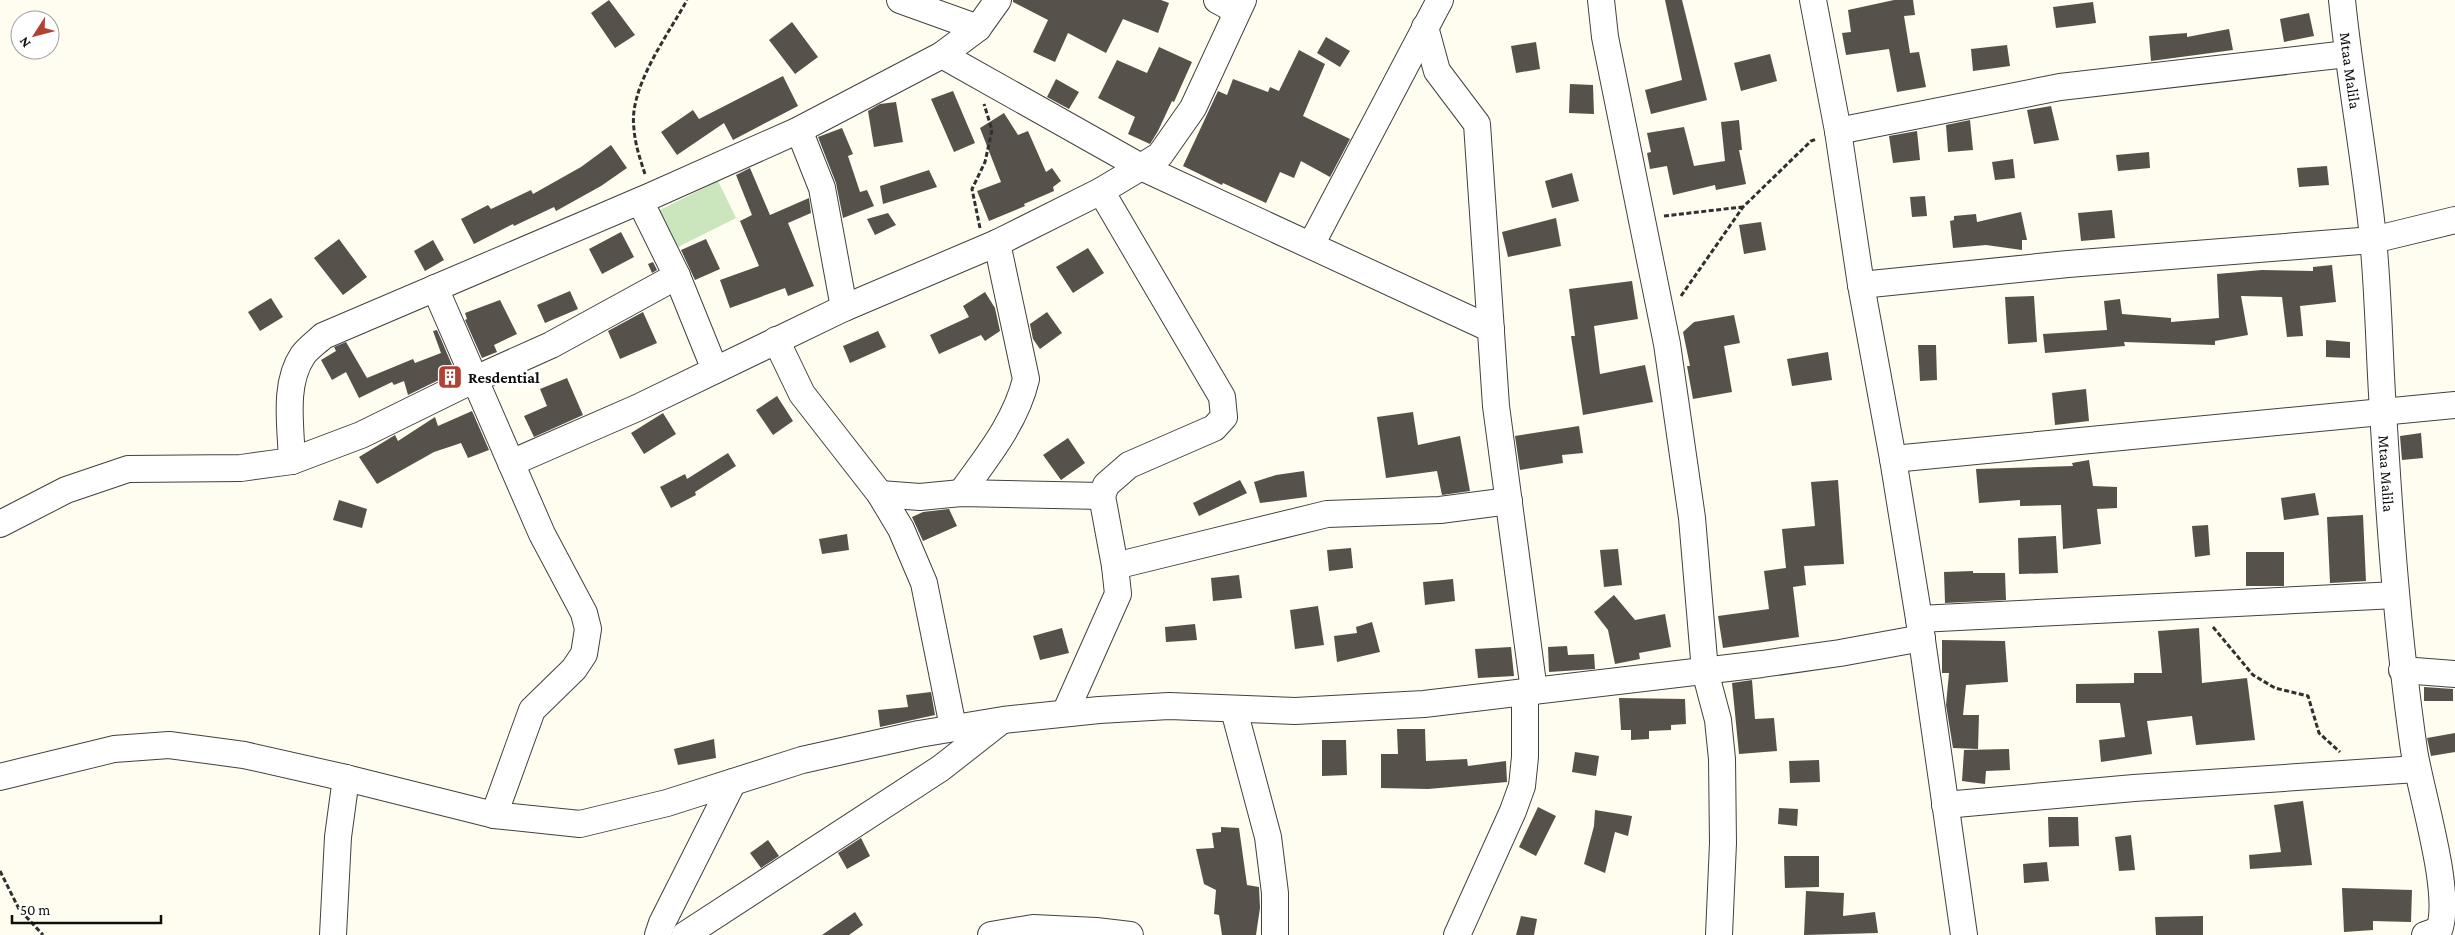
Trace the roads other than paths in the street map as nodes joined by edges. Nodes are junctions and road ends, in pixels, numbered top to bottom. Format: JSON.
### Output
{"nodes":[{"id":1,"x":900,"y":0,"type":"edge"},
{"id":2,"x":998,"y":0,"type":"edge"},
{"id":3,"x":1440,"y":0,"type":"edge"},
{"id":4,"x":1601,"y":0,"type":"edge"},
{"id":5,"x":1813,"y":0,"type":"edge"},
{"id":6,"x":2342,"y":0,"type":"edge"},
{"id":7,"x":1233,"y":4,"type":"edge"},
{"id":8,"x":1425,"y":27,"type":"junction"},
{"id":9,"x":978,"y":28,"type":"junction"},
{"id":10,"x":942,"y":54,"type":"junction"},
{"id":11,"x":2347,"y":54,"type":"junction"},
{"id":12,"x":799,"y":130,"type":"junction"},
{"id":13,"x":1838,"y":131,"type":"junction"},
{"id":14,"x":1141,"y":168,"type":"junction"},
{"id":15,"x":1101,"y":190,"type":"junction"},
{"id":16,"x":646,"y":198,"type":"junction"},
{"id":17,"x":2455,"y":220,"type":"edge"},
{"id":18,"x":2373,"y":240,"type":"junction"},
{"id":19,"x":992,"y":245,"type":"junction"},
{"id":20,"x":1310,"y":245,"type":"junction"},
{"id":21,"x":677,"y":276,"type":"junction"},
{"id":22,"x":1861,"y":285,"type":"junction"},
{"id":23,"x":435,"y":288,"type":"junction"},
{"id":24,"x":844,"y":308,"type":"junction"},
{"id":25,"x":1491,"y":329,"type":"junction"},
{"id":26,"x":776,"y":340,"type":"junction"},
{"id":27,"x":715,"y":370,"type":"junction"},
{"id":28,"x":473,"y":380,"type":"junction"},
{"id":29,"x":2455,"y":405,"type":"edge"},
{"id":30,"x":2383,"y":413,"type":"junction"},
{"id":31,"x":1893,"y":459,"type":"junction"},
{"id":32,"x":292,"y":461,"type":"junction"},
{"id":33,"x":510,"y":463,"type":"junction"},
{"id":34,"x":961,"y":493,"type":"junction"},
{"id":35,"x":880,"y":494,"type":"junction"},
{"id":36,"x":1102,"y":496,"type":"junction"},
{"id":37,"x":1509,"y":501,"type":"junction"},
{"id":38,"x":0,"y":524,"type":"edge"},
{"id":39,"x":1115,"y":566,"type":"junction"},
{"id":40,"x":2396,"y":595,"type":"junction"},
{"id":41,"x":1920,"y":629,"type":"junction"},
{"id":42,"x":2402,"y":670,"type":"junction"},
{"id":43,"x":1705,"y":671,"type":"junction"},
{"id":44,"x":2455,"y":674,"type":"edge"},
{"id":45,"x":1530,"y":692,"type":"junction"},
{"id":46,"x":1234,"y":710,"type":"junction"},
{"id":47,"x":1065,"y":713,"type":"junction"},
{"id":48,"x":1003,"y":720,"type":"junction"},
{"id":49,"x":953,"y":727,"type":"junction"},
{"id":50,"x":2417,"y":769,"type":"junction"},
{"id":51,"x":0,"y":777,"type":"edge"},
{"id":52,"x":346,"y":778,"type":"junction"},
{"id":53,"x":733,"y":782,"type":"junction"},
{"id":54,"x":1945,"y":805,"type":"junction"},
{"id":55,"x":494,"y":815,"type":"junction"},
{"id":56,"x":703,"y":931,"type":"edge"},
{"id":57,"x":2435,"y":933,"type":"edge"},
{"id":58,"x":333,"y":935,"type":"edge"},
{"id":59,"x":658,"y":935,"type":"edge"},
{"id":60,"x":991,"y":935,"type":"edge"},
{"id":61,"x":1130,"y":935,"type":"edge"},
{"id":62,"x":1275,"y":935,"type":"edge"},
{"id":63,"x":1457,"y":935,"type":"edge"},
{"id":64,"x":1719,"y":935,"type":"edge"},
{"id":65,"x":1964,"y":935,"type":"edge"}],
"edges":[{"from":1,"to":9,"type":"street"},
{"from":2,"to":9,"type":"street"},
{"from":3,"to":8,"type":"street"},
{"from":4,"to":43,"type":"street"},
{"from":5,"to":13,"type":"street"},
{"from":6,"to":11,"type":"street","name":"Mtaa Malila"},
{"from":7,"to":14,"type":"street"},
{"from":8,"to":20,"type":"street"},
{"from":8,"to":25,"type":"street"},
{"from":9,"to":10,"type":"street"},
{"from":10,"to":12,"type":"street"},
{"from":10,"to":14,"type":"street"},
{"from":11,"to":13,"type":"street"},
{"from":11,"to":18,"type":"street","name":"Mtaa Malila"},
{"from":12,"to":16,"type":"street"},
{"from":12,"to":24,"type":"street"},
{"from":13,"to":22,"type":"street"},
{"from":14,"to":15,"type":"street"},
{"from":14,"to":20,"type":"street"},
{"from":15,"to":19,"type":"street"},
{"from":15,"to":36,"type":"street"},
{"from":16,"to":21,"type":"street"},
{"from":16,"to":23,"type":"street"},
{"from":17,"to":18,"type":"street"},
{"from":18,"to":22,"type":"street"},
{"from":18,"to":30,"type":"street","name":"Mtaa Malila"},
{"from":19,"to":24,"type":"street"},
{"from":19,"to":34,"type":"street"},
{"from":20,"to":25,"type":"street"},
{"from":21,"to":27,"type":"street"},
{"from":21,"to":28,"type":"street"},
{"from":22,"to":31,"type":"street"},
{"from":23,"to":28,"type":"street"},
{"from":23,"to":32,"type":"street"},
{"from":24,"to":26,"type":"street"},
{"from":25,"to":37,"type":"street"},
{"from":26,"to":27,"type":"street"},
{"from":26,"to":35,"type":"street"},
{"from":27,"to":33,"type":"street"},
{"from":28,"to":32,"type":"street"},
{"from":28,"to":33,"type":"street"},
{"from":29,"to":30,"type":"street"},
{"from":30,"to":31,"type":"street"},
{"from":30,"to":40,"type":"street","name":"Mtaa Malila"},
{"from":31,"to":41,"type":"street"},
{"from":32,"to":38,"type":"street"},
{"from":33,"to":55,"type":"street"},
{"from":34,"to":35,"type":"street"},
{"from":34,"to":36,"type":"street"},
{"from":35,"to":49,"type":"street"},
{"from":36,"to":39,"type":"street"},
{"from":37,"to":39,"type":"street"},
{"from":37,"to":45,"type":"street"},
{"from":39,"to":47,"type":"street"},
{"from":40,"to":41,"type":"street"},
{"from":40,"to":42,"type":"street","name":"Mtaa Malila"},
{"from":41,"to":43,"type":"street"},
{"from":41,"to":54,"type":"street"},
{"from":42,"to":44,"type":"street"},
{"from":42,"to":50,"type":"street","name":"Mtaa Malila"},
{"from":43,"to":45,"type":"street"},
{"from":43,"to":64,"type":"street"},
{"from":45,"to":46,"type":"street"},
{"from":45,"to":63,"type":"street"},
{"from":46,"to":47,"type":"street"},
{"from":46,"to":62,"type":"street"},
{"from":47,"to":48,"type":"street"},
{"from":48,"to":49,"type":"street"},
{"from":48,"to":56,"type":"street"},
{"from":49,"to":53,"type":"street"},
{"from":50,"to":54,"type":"street"},
{"from":50,"to":57,"type":"street","name":"Mtaa Malila"},
{"from":51,"to":52,"type":"street"},
{"from":52,"to":55,"type":"street"},
{"from":52,"to":58,"type":"street"},
{"from":53,"to":55,"type":"street"},
{"from":53,"to":59,"type":"street"},
{"from":54,"to":65,"type":"street"},
{"from":60,"to":61,"type":"street"}]}
